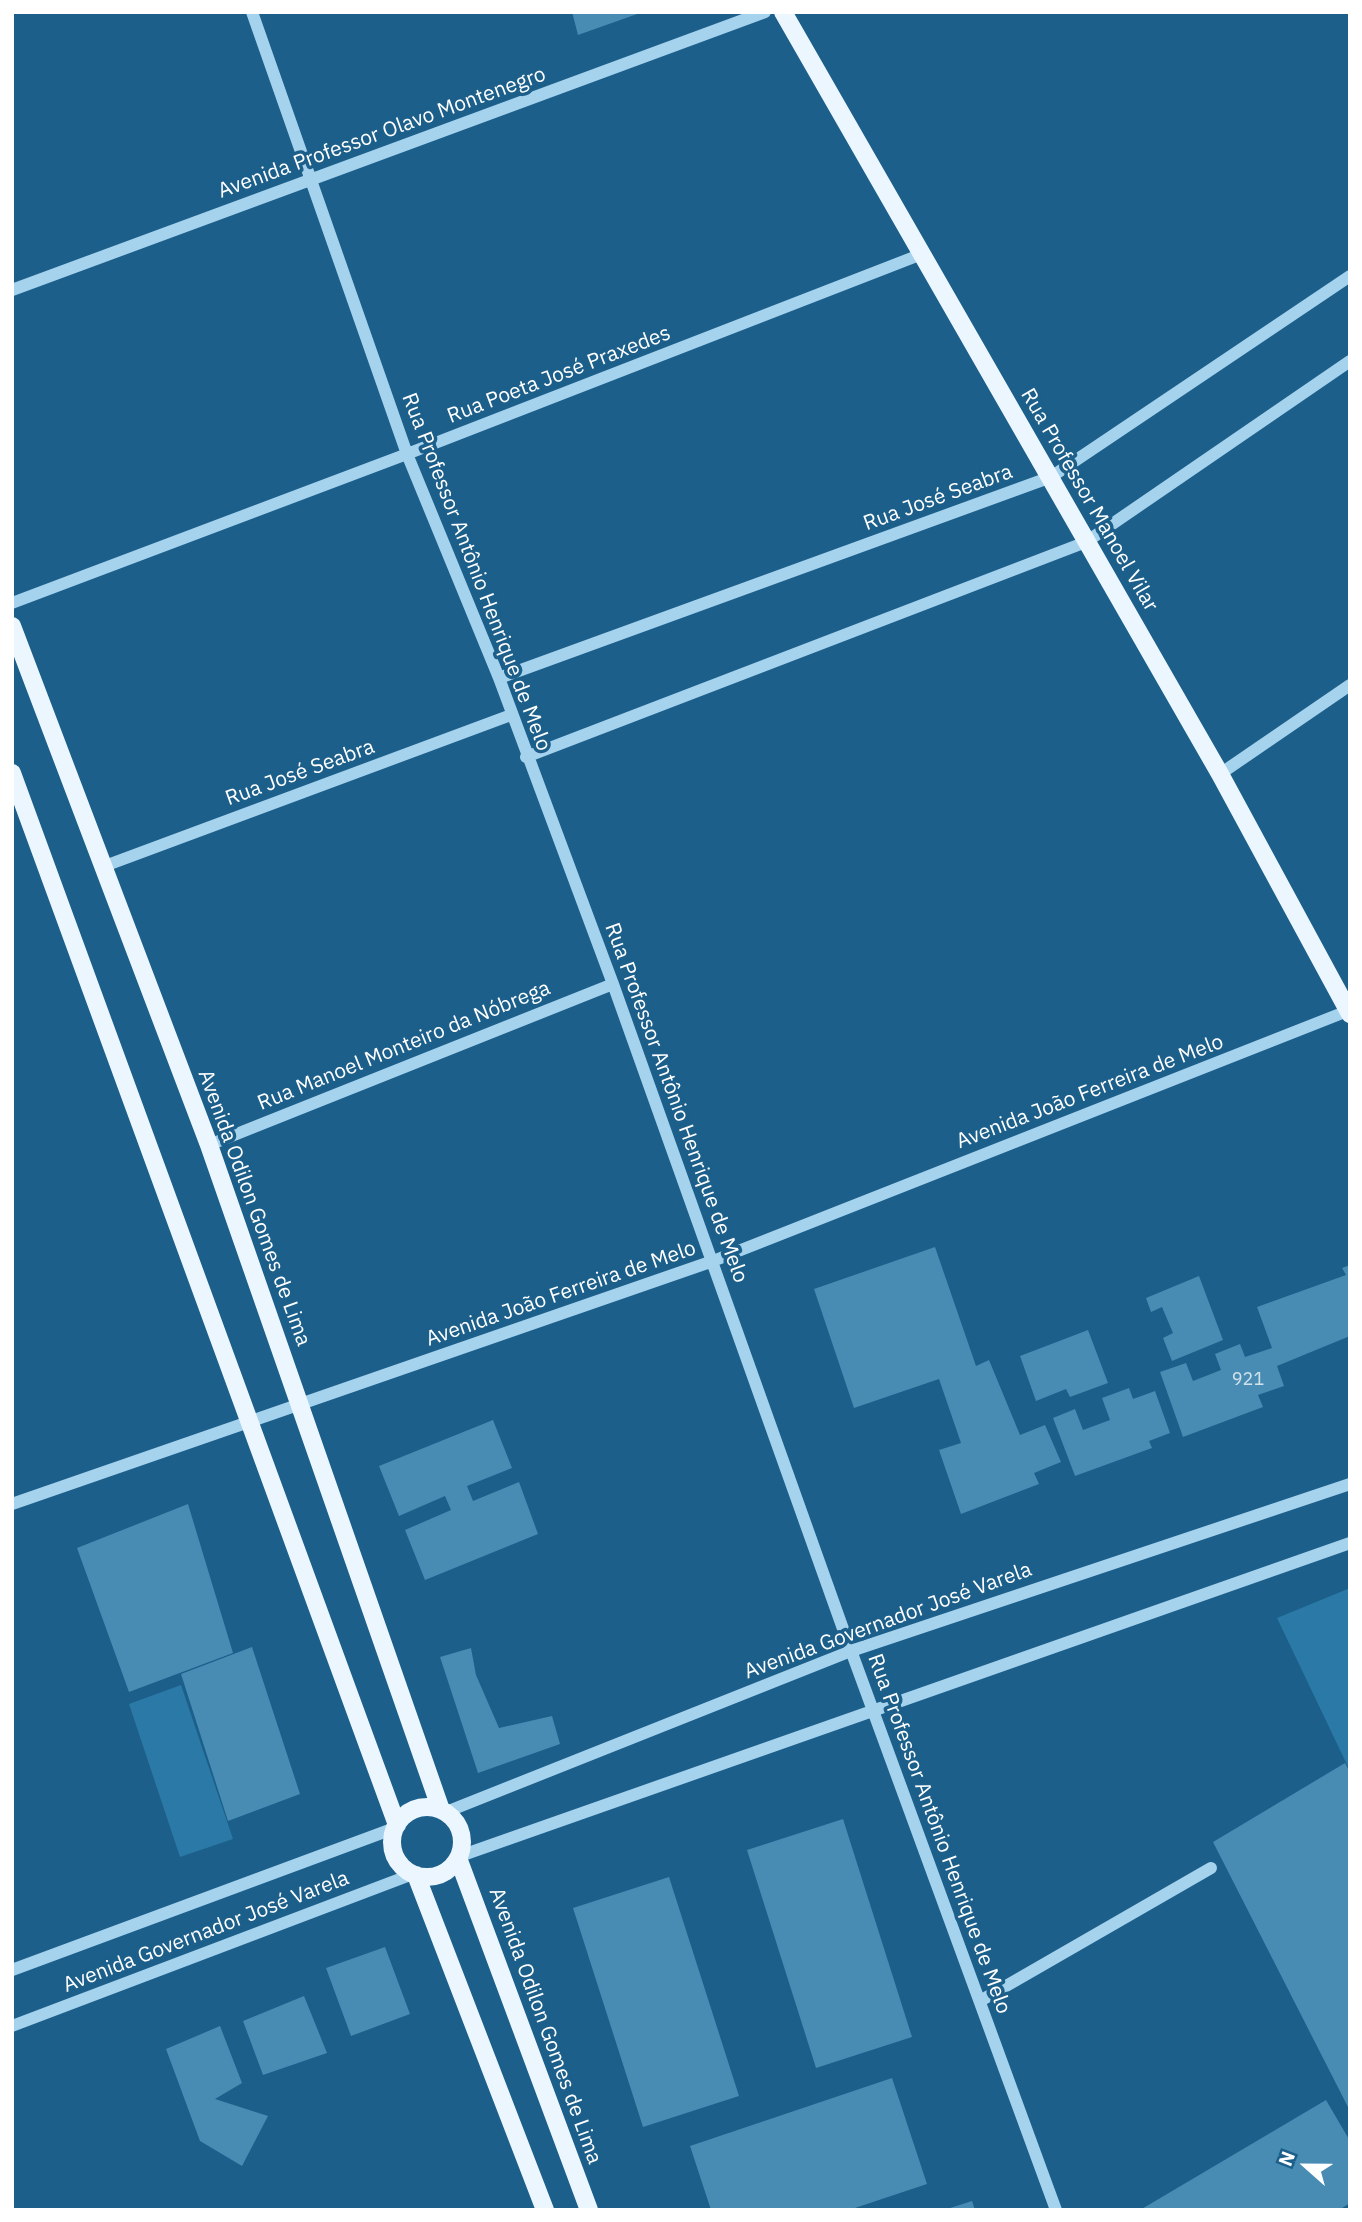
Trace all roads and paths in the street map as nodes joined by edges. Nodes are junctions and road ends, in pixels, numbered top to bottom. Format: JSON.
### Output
{"nodes":[{"id":1,"x":251,"y":12,"type":"edge"},
{"id":2,"x":765,"y":12,"type":"edge"},
{"id":3,"x":783,"y":12,"type":"edge"},
{"id":4,"x":312,"y":179,"type":"junction"},
{"id":5,"x":922,"y":254,"type":"junction"},
{"id":6,"x":1350,"y":276,"type":"edge"},
{"id":7,"x":12,"y":290,"type":"edge"},
{"id":8,"x":1350,"y":361,"type":"edge"},
{"id":9,"x":407,"y":454,"type":"junction"},
{"id":10,"x":1051,"y":477,"type":"junction"},
{"id":11,"x":1086,"y":542,"type":"junction"},
{"id":12,"x":12,"y":603,"type":"edge"},
{"id":13,"x":12,"y":626,"type":"edge"},
{"id":14,"x":499,"y":678,"type":"junction"},
{"id":15,"x":1350,"y":685,"type":"edge"},
{"id":16,"x":511,"y":715,"type":"junction"},
{"id":17,"x":526,"y":757,"type":"junction"},
{"id":18,"x":12,"y":773,"type":"edge"},
{"id":19,"x":1220,"y":774,"type":"junction"},
{"id":20,"x":102,"y":867,"type":"junction"},
{"id":21,"x":613,"y":984,"type":"junction"},
{"id":22,"x":1349,"y":1012,"type":"edge"},
{"id":23,"x":209,"y":1145,"type":"junction"},
{"id":24,"x":713,"y":1261,"type":"junction"},
{"id":25,"x":300,"y":1407,"type":"junction"},
{"id":26,"x":250,"y":1423,"type":"junction"},
{"id":27,"x":1350,"y":1484,"type":"edge"},
{"id":28,"x":12,"y":1504,"type":"edge"},
{"id":29,"x":1350,"y":1544,"type":"edge"},
{"id":30,"x":851,"y":1651,"type":"junction"},
{"id":31,"x":873,"y":1712,"type":"junction"},
{"id":32,"x":443,"y":1811,"type":"junction"},
{"id":33,"x":396,"y":1827,"type":"junction"},
{"id":34,"x":459,"y":1857,"type":"junction"},
{"id":35,"x":1211,"y":1868,"type":"dead end"},
{"id":36,"x":414,"y":1875,"type":"junction"},
{"id":37,"x":12,"y":1970,"type":"edge"},
{"id":38,"x":979,"y":2001,"type":"junction"},
{"id":39,"x":12,"y":2026,"type":"edge"},
{"id":40,"x":545,"y":2210,"type":"edge"},
{"id":41,"x":589,"y":2210,"type":"edge"},
{"id":42,"x":1056,"y":2210,"type":"edge"}],
"edges":[{"from":1,"to":4,"type":"street","name":"Rua Professor Antônio Henrique de Melo"},
{"from":2,"to":4,"type":"street","name":"Avenida Professor Olavo Montenegro"},
{"from":3,"to":5,"type":"main road","name":"Rua Professor Manoel Vilar"},
{"from":4,"to":7,"type":"street","name":"Avenida Professor Olavo Montenegro"},
{"from":4,"to":9,"type":"street","name":"Rua Professor Antônio Henrique de Melo"},
{"from":5,"to":9,"type":"street","name":"Rua Poeta José Praxedes"},
{"from":5,"to":10,"type":"main road","name":"Rua Professor Manoel Vilar"},
{"from":6,"to":10,"type":"street","name":"Rua José Seabra"},
{"from":8,"to":11,"type":"street"},
{"from":9,"to":12,"type":"street","name":"Rua Poeta José Praxedes"},
{"from":9,"to":14,"type":"street","name":"Rua Professor Antônio Henrique de Melo"},
{"from":10,"to":11,"type":"main road","name":"Rua Professor Manoel Vilar"},
{"from":10,"to":14,"type":"street","name":"Rua José Seabra"},
{"from":11,"to":17,"type":"street"},
{"from":11,"to":19,"type":"main road","name":"Rua Professor Manoel Vilar"},
{"from":13,"to":20,"type":"main road","name":"Avenida Odilon Gomes de Lima"},
{"from":14,"to":16,"type":"street","name":"Rua Professor Antônio Henrique de Melo"},
{"from":15,"to":19,"type":"street"},
{"from":16,"to":17,"type":"street","name":"Rua Professor Antônio Henrique de Melo"},
{"from":16,"to":20,"type":"street","name":"Rua José Seabra"},
{"from":17,"to":21,"type":"street","name":"Rua Professor Antônio Henrique de Melo"},
{"from":18,"to":26,"type":"main road"},
{"from":19,"to":22,"type":"main road","name":"Rua Professor Manoel Vilar"},
{"from":20,"to":23,"type":"main road","name":"Avenida Odilon Gomes de Lima"},
{"from":21,"to":23,"type":"street","name":"Rua Manoel Monteiro da Nóbrega"},
{"from":21,"to":24,"type":"street","name":"Rua Professor Antônio Henrique de Melo"},
{"from":22,"to":24,"type":"street","name":"Avenida João Ferreira de Melo"},
{"from":23,"to":25,"type":"main road","name":"Avenida Odilon Gomes de Lima"},
{"from":24,"to":25,"type":"street","name":"Avenida João Ferreira de Melo"},
{"from":24,"to":30,"type":"street","name":"Rua Professor Antônio Henrique de Melo"},
{"from":25,"to":26,"type":"street","name":"Avenida João Ferreira de Melo"},
{"from":25,"to":32,"type":"main road","name":"Avenida Odilon Gomes de Lima"},
{"from":26,"to":28,"type":"street","name":"Avenida João Ferreira de Melo"},
{"from":26,"to":33,"type":"main road"},
{"from":27,"to":30,"type":"street","name":"Avenida Governador José Varela"},
{"from":29,"to":31,"type":"street"},
{"from":30,"to":31,"type":"street","name":"Rua Professor Antônio Henrique de Melo"},
{"from":30,"to":32,"type":"street","name":"Avenida Governador José Varela"},
{"from":31,"to":34,"type":"street"},
{"from":31,"to":38,"type":"street","name":"Rua Professor Antônio Henrique de Melo"},
{"from":32,"to":33,"type":"main road"},
{"from":32,"to":34,"type":"main road"},
{"from":33,"to":36,"type":"main road"},
{"from":33,"to":37,"type":"street","name":"Avenida Governador José Varela"},
{"from":34,"to":36,"type":"main road"},
{"from":34,"to":41,"type":"main road","name":"Avenida Odilon Gomes de Lima"},
{"from":35,"to":38,"type":"street"},
{"from":36,"to":39,"type":"street","name":"Avenida Governador José Varela"},
{"from":36,"to":40,"type":"main road"},
{"from":38,"to":42,"type":"street","name":"Rua Professor Antônio Henrique de Melo"}]}
